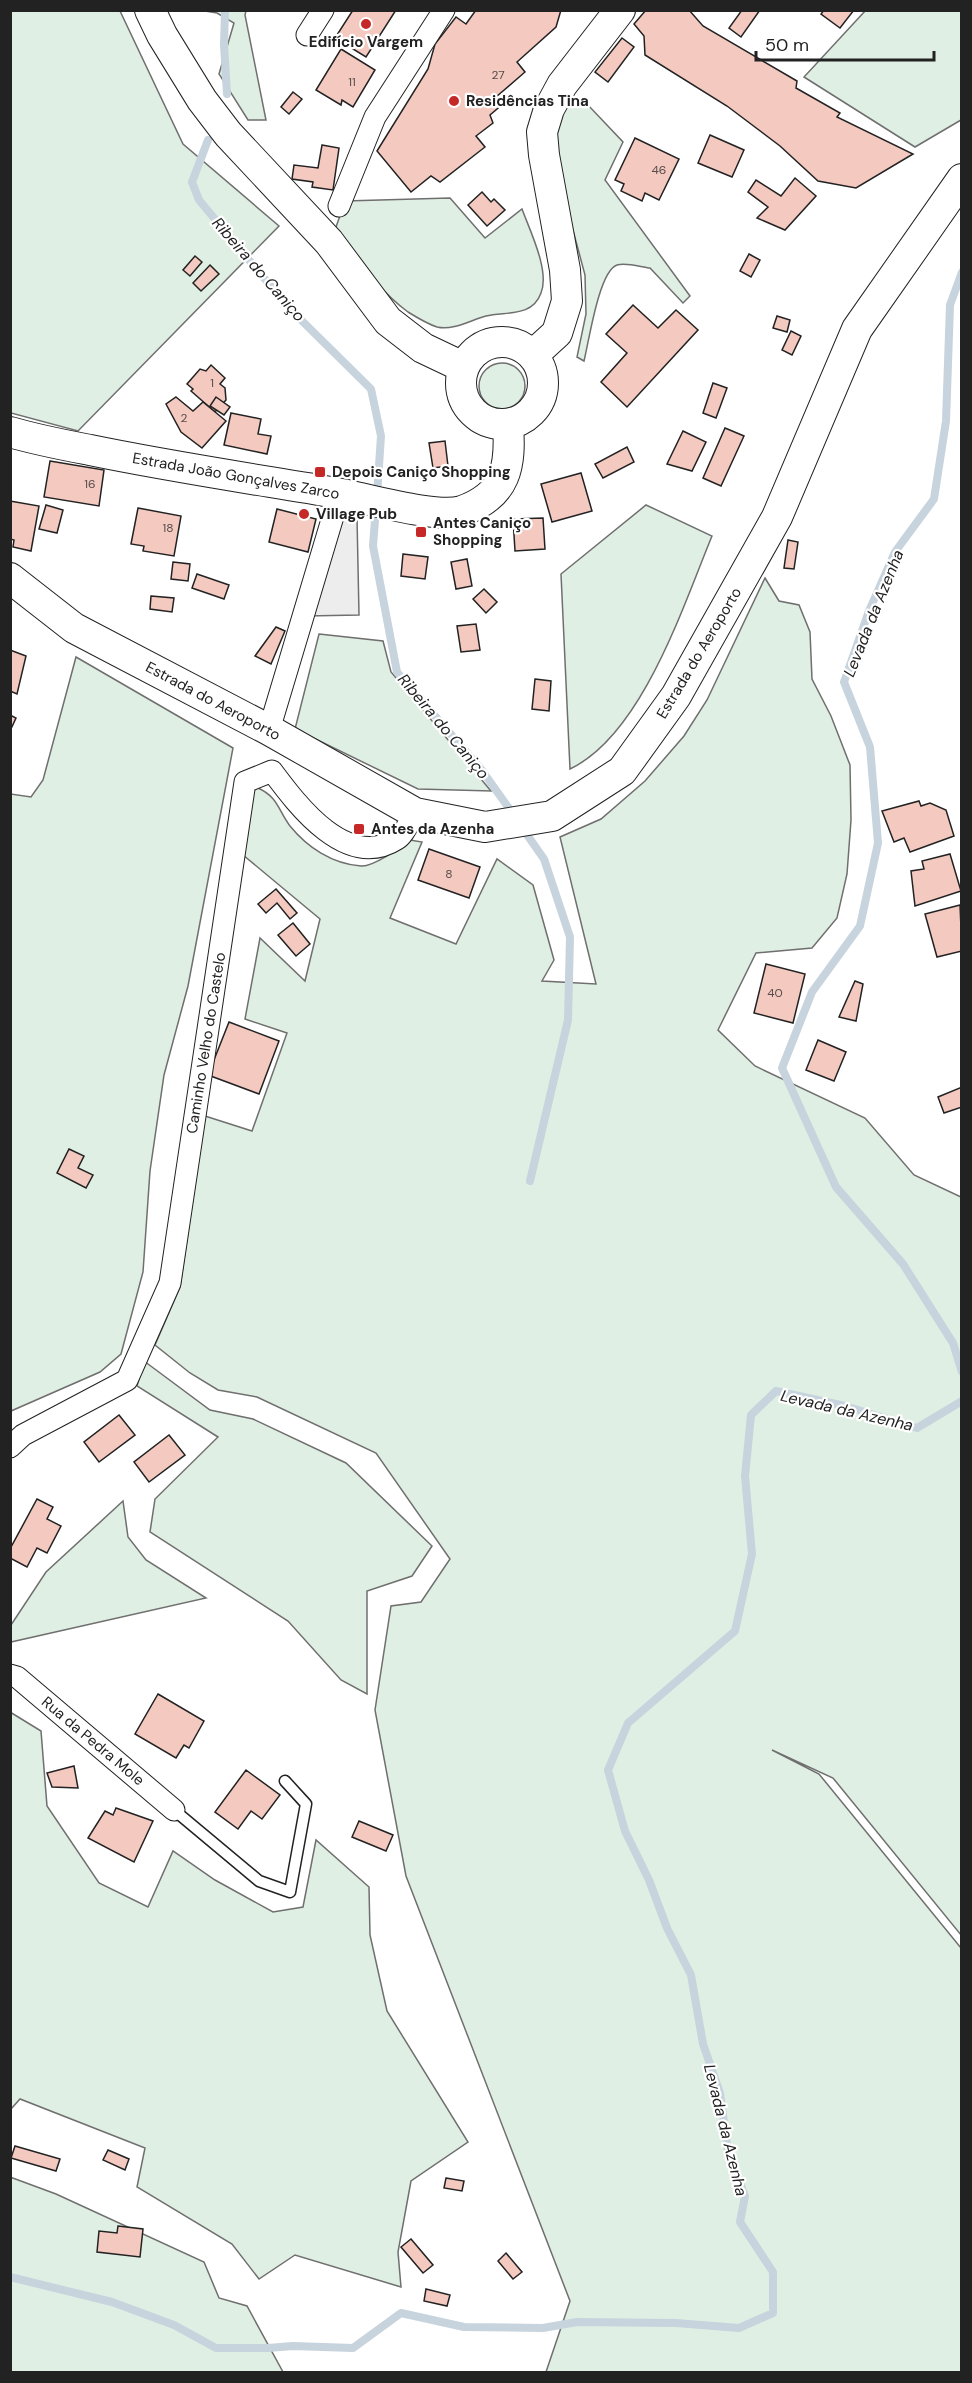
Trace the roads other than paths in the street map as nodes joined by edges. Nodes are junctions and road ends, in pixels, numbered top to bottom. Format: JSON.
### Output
{"nodes":[{"id":1,"x":150,"y":10,"type":"edge"},
{"id":2,"x":323,"y":10,"type":"edge"},
{"id":3,"x":444,"y":10,"type":"edge"},
{"id":4,"x":620,"y":10,"type":"edge"},
{"id":5,"x":308,"y":35,"type":"dead end"},
{"id":6,"x":962,"y":179,"type":"edge"},
{"id":7,"x":339,"y":206,"type":"dead end"},
{"id":8,"x":532,"y":355,"type":"junction"},
{"id":9,"x":463,"y":367,"type":"junction"},
{"id":10,"x":508,"y":424,"type":"junction"},
{"id":11,"x":10,"y":432,"type":"edge"},
{"id":12,"x":340,"y":494,"type":"junction"},
{"id":13,"x":10,"y":578,"type":"edge"},
{"id":14,"x":269,"y":730,"type":"junction"},
{"id":15,"x":415,"y":813,"type":"junction"},
{"id":16,"x":10,"y":1447,"type":"edge"},
{"id":17,"x":10,"y":1675,"type":"edge"},
{"id":18,"x":285,"y":1781,"type":"dead end"},
{"id":19,"x":174,"y":1810,"type":"joint"}],
"edges":[{"from":1,"to":9,"type":"street"},
{"from":2,"to":5,"type":"street"},
{"from":3,"to":7,"type":"street"},
{"from":4,"to":8,"type":"street"},
{"from":6,"to":15,"type":"street","name":"Estrada do Aeroporto"},
{"from":8,"to":9,"type":"street"},
{"from":8,"to":10,"type":"street"},
{"from":9,"to":10,"type":"street"},
{"from":10,"to":12,"type":"street","name":"Estrada João Gonçalves Zarco"},
{"from":11,"to":12,"type":"street","name":"Estrada João Gonçalves Zarco"},
{"from":12,"to":14,"type":"street"},
{"from":13,"to":14,"type":"street","name":"Estrada do Aeroporto"},
{"from":14,"to":15,"type":"street","name":"Estrada do Aeroporto"},
{"from":15,"to":16,"type":"street","name":"Caminho Velho do Castelo"},
{"from":17,"to":19,"type":"street","name":"Rua da Pedra Mole"},
{"from":18,"to":19,"type":"lane"}]}
